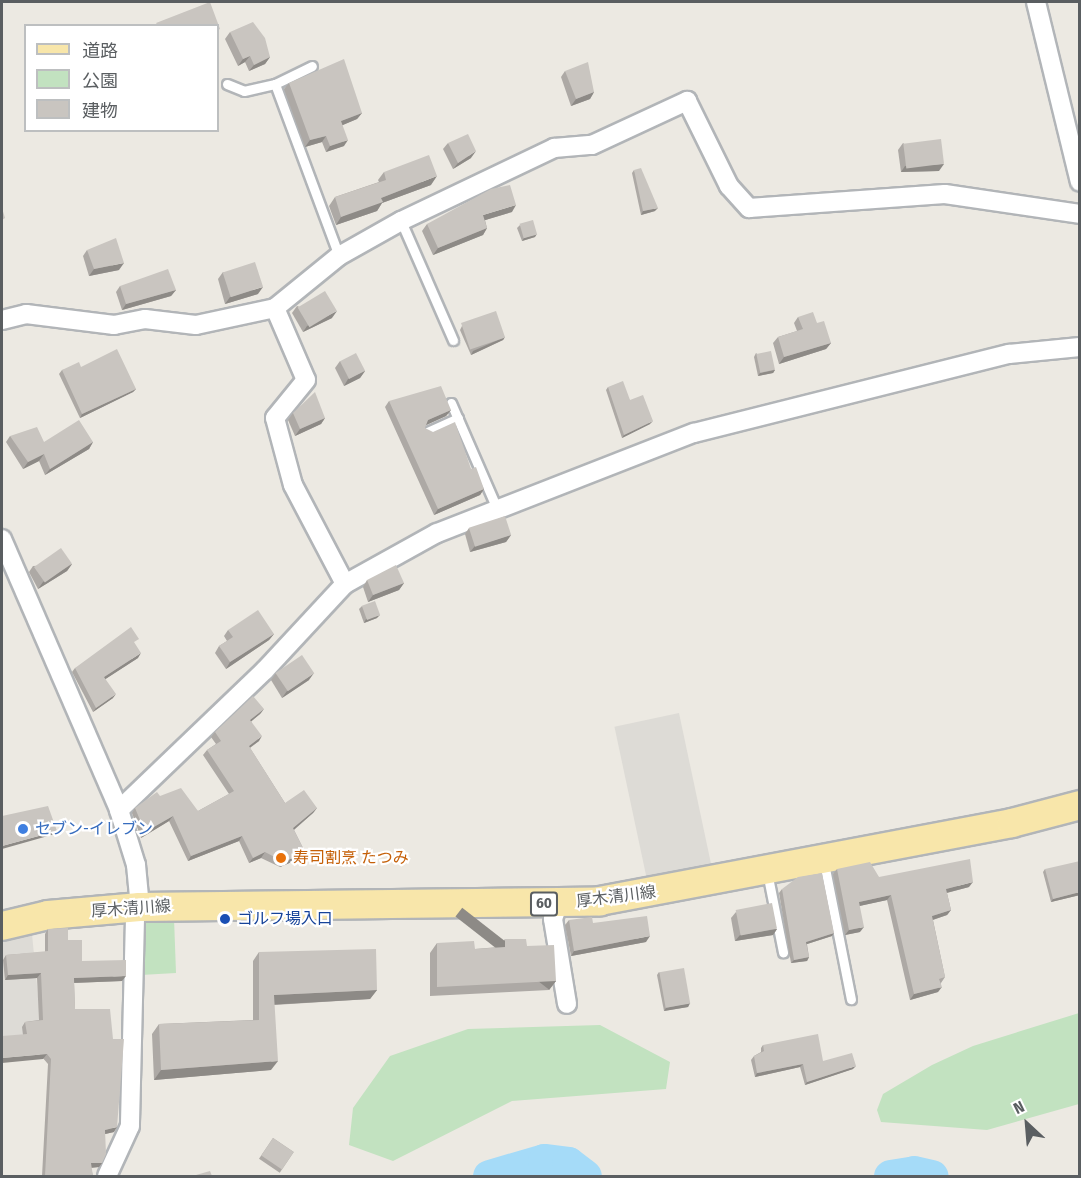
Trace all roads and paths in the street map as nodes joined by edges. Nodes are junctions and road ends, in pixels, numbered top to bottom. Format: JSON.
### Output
{"nodes":[{"id":1,"x":1036,"y":2,"type":"edge"},
{"id":2,"x":312,"y":66,"type":"dead end"},
{"id":3,"x":227,"y":84,"type":"dead end"},
{"id":4,"x":275,"y":84,"type":"junction"},
{"id":5,"x":1080,"y":182,"type":"edge"},
{"id":6,"x":1080,"y":214,"type":"edge"},
{"id":7,"x":401,"y":221,"type":"junction"},
{"id":8,"x":339,"y":256,"type":"junction"},
{"id":9,"x":275,"y":309,"type":"junction"},
{"id":10,"x":2,"y":320,"type":"edge"},
{"id":11,"x":453,"y":340,"type":"dead end"},
{"id":12,"x":1080,"y":347,"type":"edge"},
{"id":13,"x":452,"y":403,"type":"dead end"},
{"id":14,"x":458,"y":418,"type":"junction"},
{"id":15,"x":427,"y":432,"type":"edge"},
{"id":16,"x":497,"y":509,"type":"junction"},
{"id":17,"x":2,"y":539,"type":"edge"},
{"id":18,"x":345,"y":584,"type":"junction"},
{"id":19,"x":1080,"y":805,"type":"edge"},
{"id":20,"x":119,"y":810,"type":"junction"},
{"id":21,"x":823,"y":860,"type":"junction"},
{"id":22,"x":767,"y":871,"type":"junction"},
{"id":23,"x":559,"y":903,"type":"junction"},
{"id":24,"x":140,"y":907,"type":"junction"},
{"id":25,"x":2,"y":926,"type":"edge"},
{"id":26,"x":783,"y":952,"type":"dead end"},
{"id":27,"x":851,"y":999,"type":"dead end"},
{"id":28,"x":567,"y":1004,"type":"dead end"},
{"id":29,"x":107,"y":1176,"type":"edge"}],
"edges":[{"from":1,"to":5,"type":"street"},
{"from":2,"to":4,"type":"lane"},
{"from":3,"to":4,"type":"lane"},
{"from":4,"to":8,"type":"lane"},
{"from":6,"to":7,"type":"street"},
{"from":7,"to":8,"type":"street"},
{"from":7,"to":11,"type":"lane"},
{"from":8,"to":9,"type":"street"},
{"from":9,"to":10,"type":"street"},
{"from":9,"to":18,"type":"street"},
{"from":12,"to":16,"type":"street"},
{"from":13,"to":14,"type":"lane"},
{"from":14,"to":15,"type":"lane"},
{"from":14,"to":16,"type":"lane"},
{"from":16,"to":18,"type":"street"},
{"from":17,"to":20,"type":"street"},
{"from":18,"to":20,"type":"street"},
{"from":19,"to":21,"type":"main road","name":"厚木清川線","number":"60"},
{"from":20,"to":24,"type":"street"},
{"from":21,"to":22,"type":"main road","name":"厚木清川線","number":"60"},
{"from":21,"to":27,"type":"lane"},
{"from":22,"to":23,"type":"main road","name":"厚木清川線","number":"60"},
{"from":22,"to":26,"type":"lane"},
{"from":23,"to":24,"type":"main road","name":"厚木清川線","number":"60"},
{"from":23,"to":28,"type":"street"},
{"from":24,"to":25,"type":"main road","name":"厚木清川線","number":"60"},
{"from":24,"to":29,"type":"street"}]}
